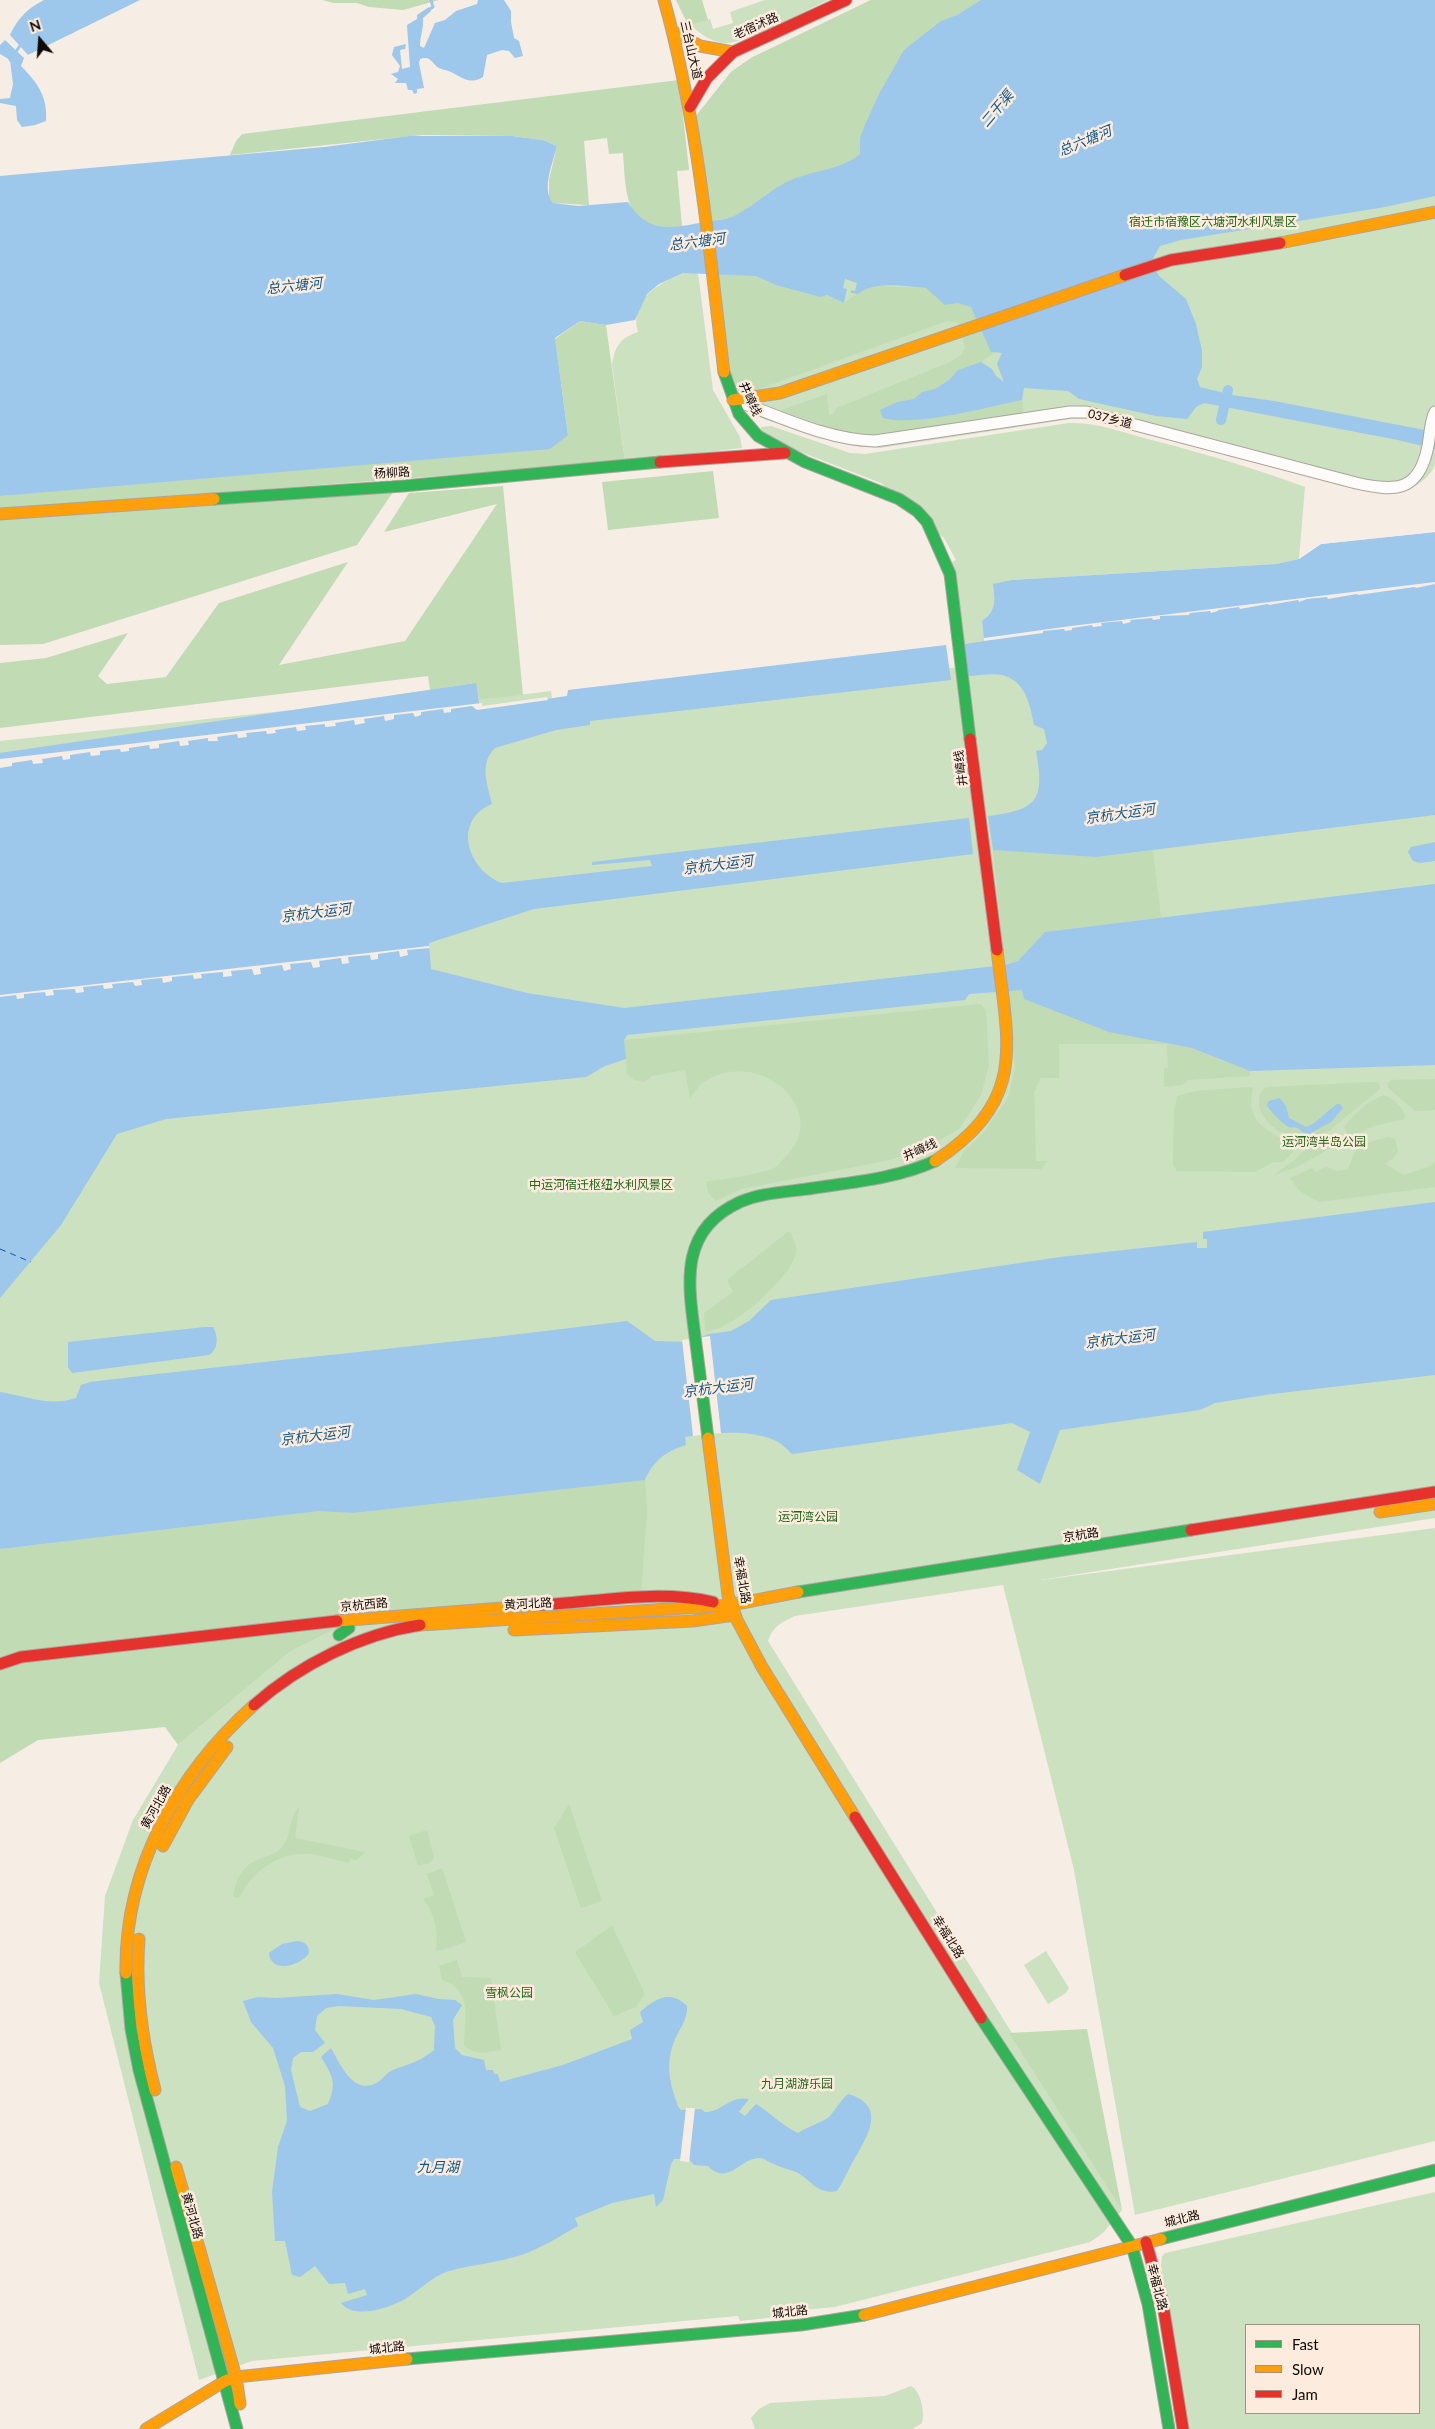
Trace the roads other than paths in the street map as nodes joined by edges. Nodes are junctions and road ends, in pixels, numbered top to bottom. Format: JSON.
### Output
{"nodes":[{"id":1,"x":664,"y":0,"type":"edge"},
{"id":2,"x":846,"y":0,"type":"edge"},
{"id":3,"x":674,"y":32,"type":"junction"},
{"id":4,"x":733,"y":52,"type":"junction"},
{"id":5,"x":690,"y":107,"type":"junction"},
{"id":6,"x":1435,"y":212,"type":"edge"},
{"id":7,"x":733,"y":400,"type":"junction"},
{"id":8,"x":1434,"y":414,"type":"edge"},
{"id":9,"x":786,"y":453,"type":"junction"},
{"id":10,"x":0,"y":514,"type":"edge"},
{"id":11,"x":712,"y":1457,"type":"joint"},
{"id":12,"x":1435,"y":1492,"type":"edge"},
{"id":13,"x":1435,"y":1504,"type":"edge"},
{"id":14,"x":732,"y":1610,"type":"junction"},
{"id":15,"x":343,"y":1621,"type":"junction"},
{"id":16,"x":339,"y":1636,"type":"dead end"},
{"id":17,"x":0,"y":1664,"type":"edge"},
{"id":18,"x":1435,"y":2170,"type":"edge"},
{"id":19,"x":1146,"y":2242,"type":"junction"},
{"id":20,"x":1132,"y":2246,"type":"junction"},
{"id":21,"x":230,"y":2379,"type":"junction"},
{"id":22,"x":146,"y":2429,"type":"edge"},
{"id":23,"x":237,"y":2429,"type":"edge"},
{"id":24,"x":248,"y":2429,"type":"edge"},
{"id":25,"x":1169,"y":2429,"type":"edge"},
{"id":26,"x":1183,"y":2429,"type":"edge"}],
"edges":[{"from":1,"to":3,"type":"street","name":"三台山大道"},
{"from":2,"to":4,"type":"street","name":"老宿沭路"},
{"from":3,"to":4,"type":"street","name":"老宿沭路"},
{"from":3,"to":5,"type":"street","name":"三台山大道"},
{"from":4,"to":5,"type":"street","name":"老宿沭路"},
{"from":5,"to":7,"type":"street","name":"井嶂线"},
{"from":6,"to":7,"type":"street"},
{"from":7,"to":8,"type":"street","name":"037乡道"},
{"from":7,"to":9,"type":"street","name":"井嶂线"},
{"from":9,"to":10,"type":"street","name":"杨柳路"},
{"from":9,"to":11,"type":"street","name":"井嶂线"},
{"from":11,"to":14,"type":"street","name":"幸福北路"},
{"from":12,"to":14,"type":"street","name":"京杭路"},
{"from":13,"to":14,"type":"street","name":"京杭路"},
{"from":14,"to":15,"type":"street","name":"京杭西路"},
{"from":14,"to":20,"type":"street","name":"幸福北路"},
{"from":14,"to":21,"type":"street","name":"黄河北路"},
{"from":15,"to":16,"type":"street"},
{"from":15,"to":17,"type":"street","name":"京杭西路"},
{"from":18,"to":19,"type":"street","name":"城北路"},
{"from":19,"to":20,"type":"street","name":"城北路"},
{"from":19,"to":26,"type":"street","name":"幸福北路"},
{"from":20,"to":21,"type":"street","name":"城北路"},
{"from":20,"to":25,"type":"street","name":"幸福北路"},
{"from":21,"to":22,"type":"street","name":"城北路"},
{"from":21,"to":23,"type":"street","name":"黄河北路"},
{"from":21,"to":24,"type":"street","name":"黄河北路"}]}
